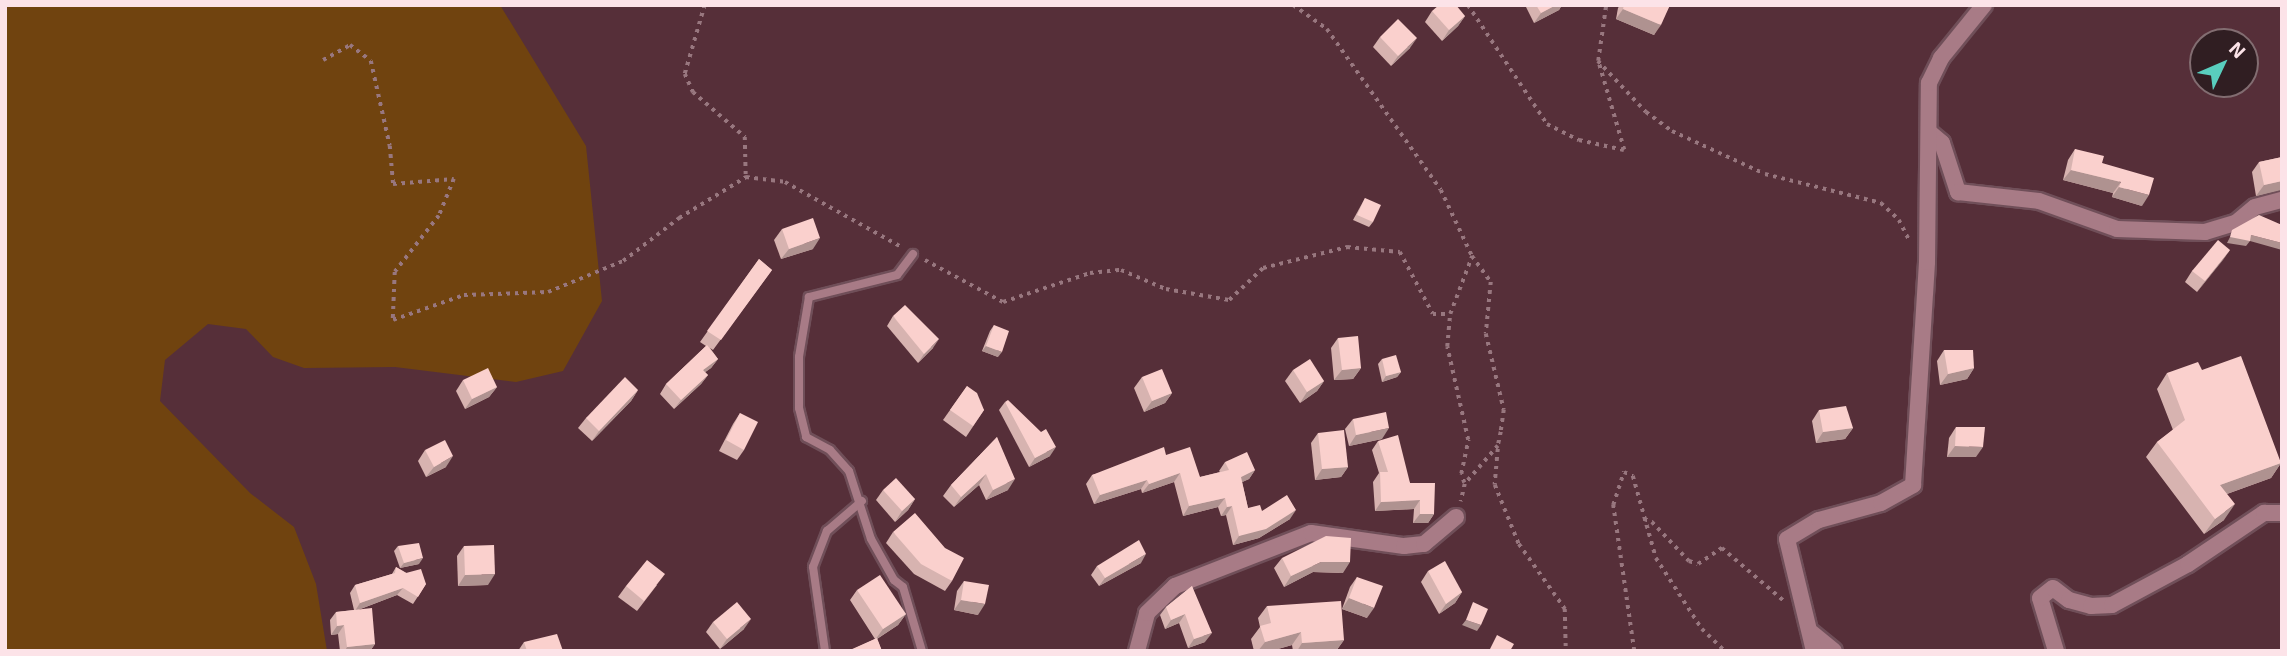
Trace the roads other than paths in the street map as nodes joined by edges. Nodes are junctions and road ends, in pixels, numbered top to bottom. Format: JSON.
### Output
{"nodes":[{"id":1,"x":1984,"y":5,"type":"edge"},
{"id":2,"x":1929,"y":132,"type":"junction"},
{"id":3,"x":2282,"y":200,"type":"edge"},
{"id":4,"x":913,"y":254,"type":"road end"},
{"id":5,"x":862,"y":500,"type":"junction"},
{"id":6,"x":2282,"y":513,"type":"edge"},
{"id":7,"x":1456,"y":517,"type":"road end"},
{"id":8,"x":1811,"y":628,"type":"junction"},
{"id":9,"x":825,"y":651,"type":"edge"},
{"id":10,"x":922,"y":651,"type":"edge"},
{"id":11,"x":1137,"y":651,"type":"edge"},
{"id":12,"x":1814,"y":651,"type":"edge"},
{"id":13,"x":1834,"y":651,"type":"edge"},
{"id":14,"x":2056,"y":651,"type":"edge"}],
"edges":[{"from":1,"to":2,"type":"street"},
{"from":2,"to":3,"type":"street"},
{"from":2,"to":8,"type":"street"},
{"from":4,"to":5,"type":"lane"},
{"from":5,"to":9,"type":"lane"},
{"from":5,"to":10,"type":"lane"},
{"from":6,"to":14,"type":"street"},
{"from":7,"to":11,"type":"street"},
{"from":8,"to":12,"type":"street"},
{"from":8,"to":13,"type":"street"}]}
